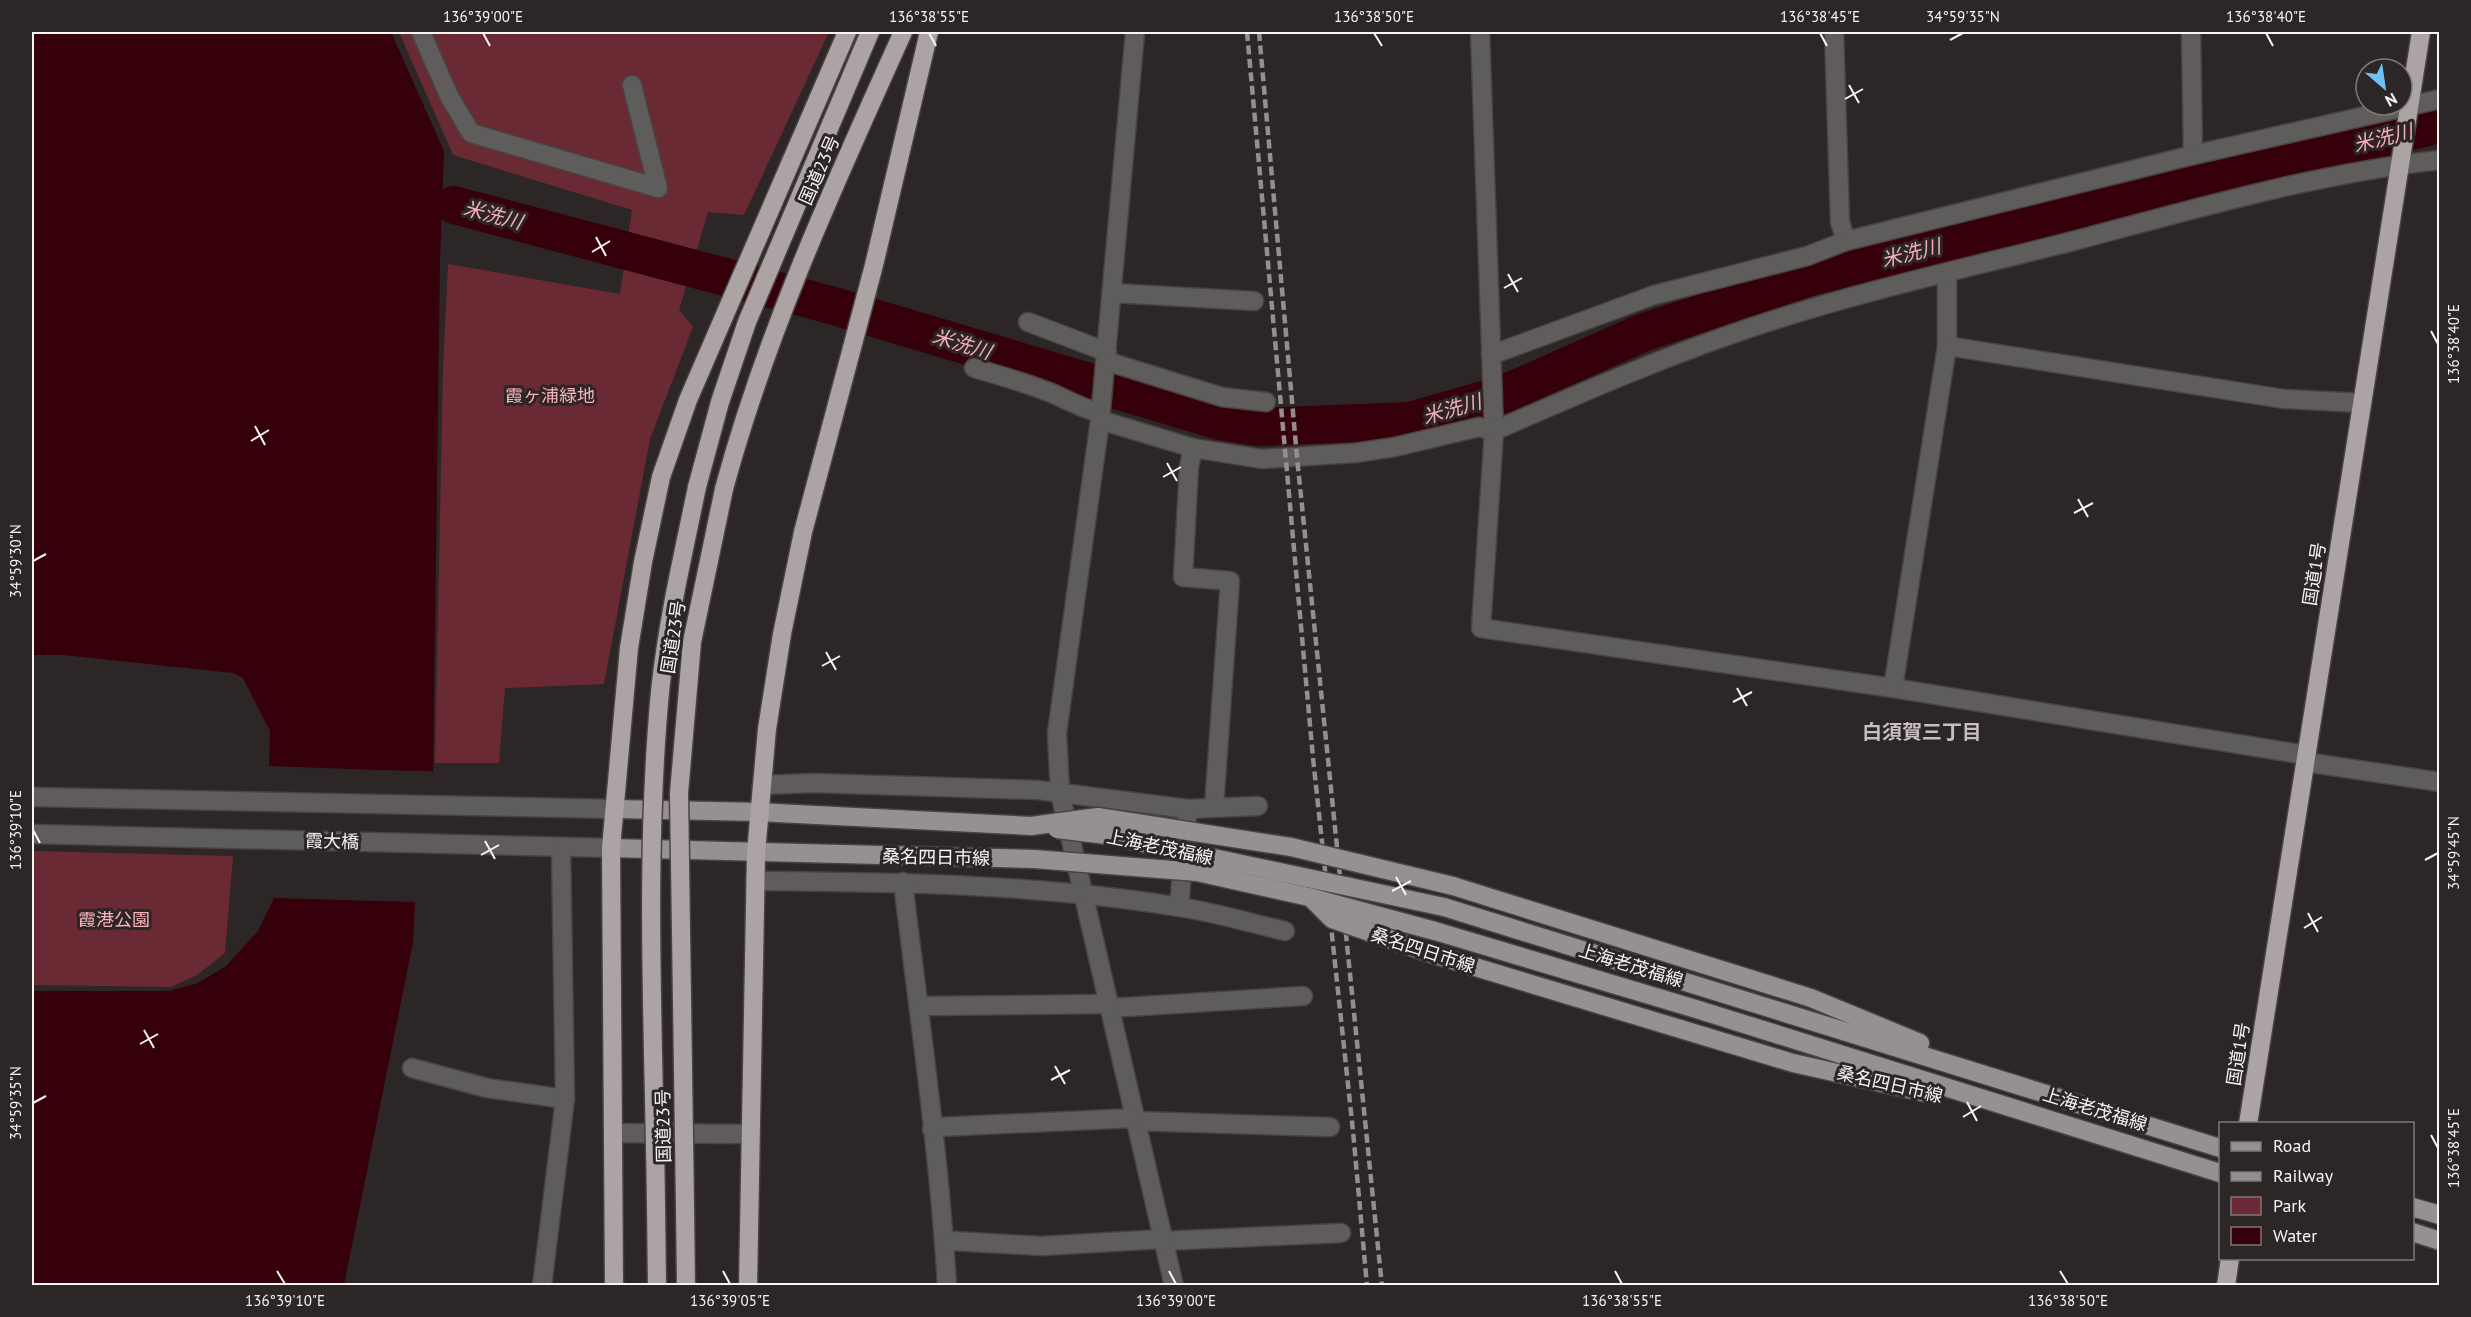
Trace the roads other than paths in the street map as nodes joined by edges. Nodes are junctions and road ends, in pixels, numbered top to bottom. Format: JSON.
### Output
{"nodes":[{"id":1,"x":421,"y":32,"type":"edge"},
{"id":2,"x":847,"y":32,"type":"edge"},
{"id":3,"x":870,"y":32,"type":"edge"},
{"id":4,"x":903,"y":32,"type":"edge"},
{"id":5,"x":929,"y":32,"type":"edge"},
{"id":6,"x":1136,"y":32,"type":"edge"},
{"id":7,"x":1480,"y":32,"type":"edge"},
{"id":8,"x":1834,"y":32,"type":"edge"},
{"id":9,"x":2191,"y":32,"type":"edge"},
{"id":10,"x":2421,"y":32,"type":"edge"},
{"id":11,"x":2414,"y":79,"type":"edge"},
{"id":12,"x":632,"y":85,"type":"dead end"},
{"id":13,"x":2439,"y":99,"type":"edge"},
{"id":14,"x":2414,"y":111,"type":"edge"},
{"id":15,"x":2388,"y":117,"type":"edge"},
{"id":16,"x":2408,"y":117,"type":"edge"},
{"id":17,"x":2193,"y":155,"type":"junction"},
{"id":18,"x":2399,"y":160,"type":"junction"},
{"id":19,"x":2439,"y":160,"type":"edge"},
{"id":20,"x":1846,"y":241,"type":"junction"},
{"id":21,"x":1947,"y":274,"type":"junction"},
{"id":22,"x":1113,"y":293,"type":"junction"},
{"id":23,"x":1254,"y":301,"type":"dead end"},
{"id":24,"x":1028,"y":322,"type":"dead end"},
{"id":25,"x":1947,"y":345,"type":"junction"},
{"id":26,"x":1107,"y":357,"type":"junction"},
{"id":27,"x":1491,"y":362,"type":"junction"},
{"id":28,"x":974,"y":368,"type":"dead end"},
{"id":29,"x":1266,"y":402,"type":"dead end"},
{"id":30,"x":2362,"y":403,"type":"junction"},
{"id":31,"x":1100,"y":413,"type":"junction"},
{"id":32,"x":1494,"y":428,"type":"junction"},
{"id":33,"x":1193,"y":448,"type":"junction"},
{"id":34,"x":1893,"y":688,"type":"junction"},
{"id":35,"x":2306,"y":758,"type":"junction"},
{"id":36,"x":2439,"y":782,"type":"edge"},
{"id":37,"x":762,"y":785,"type":"junction"},
{"id":38,"x":1060,"y":793,"type":"junction"},
{"id":39,"x":32,"y":797,"type":"edge"},
{"id":40,"x":1258,"y":806,"type":"dead end"},
{"id":41,"x":1214,"y":807,"type":"junction"},
{"id":42,"x":616,"y":809,"type":"junction"},
{"id":43,"x":1188,"y":809,"type":"junction"},
{"id":44,"x":759,"y":812,"type":"junction"},
{"id":45,"x":1031,"y":826,"type":"junction"},
{"id":46,"x":32,"y":834,"type":"edge"},
{"id":47,"x":561,"y":847,"type":"junction"},
{"id":48,"x":611,"y":849,"type":"junction"},
{"id":49,"x":756,"y":853,"type":"junction"},
{"id":50,"x":755,"y":881,"type":"junction"},
{"id":51,"x":903,"y":882,"type":"junction"},
{"id":52,"x":1084,"y":895,"type":"junction"},
{"id":53,"x":1310,"y":897,"type":"junction"},
{"id":54,"x":1179,"y":907,"type":"junction"},
{"id":55,"x":1285,"y":931,"type":"dead end"},
{"id":56,"x":1303,"y":996,"type":"dead end"},
{"id":57,"x":1109,"y":1006,"type":"junction"},
{"id":58,"x":920,"y":1009,"type":"junction"},
{"id":59,"x":412,"y":1068,"type":"dead end"},
{"id":60,"x":566,"y":1099,"type":"junction"},
{"id":61,"x":1135,"y":1119,"type":"junction"},
{"id":62,"x":2248,"y":1122,"type":"edge"},
{"id":63,"x":1330,"y":1127,"type":"dead end"},
{"id":64,"x":932,"y":1129,"type":"junction"},
{"id":65,"x":614,"y":1133,"type":"junction"},
{"id":66,"x":750,"y":1134,"type":"junction"},
{"id":67,"x":2219,"y":1137,"type":"edge"},
{"id":68,"x":2219,"y":1148,"type":"edge"},
{"id":69,"x":2219,"y":1173,"type":"edge"},
{"id":70,"x":2219,"y":1179,"type":"edge"},
{"id":71,"x":2414,"y":1196,"type":"edge"},
{"id":72,"x":2439,"y":1203,"type":"edge"},
{"id":73,"x":2414,"y":1208,"type":"edge"},
{"id":74,"x":2439,"y":1215,"type":"edge"},
{"id":75,"x":1341,"y":1233,"type":"dead end"},
{"id":76,"x":2414,"y":1233,"type":"edge"},
{"id":77,"x":2414,"y":1238,"type":"edge"},
{"id":78,"x":1163,"y":1240,"type":"junction"},
{"id":79,"x":2439,"y":1240,"type":"edge"},
{"id":80,"x":945,"y":1243,"type":"junction"},
{"id":81,"x":2439,"y":1246,"type":"edge"},
{"id":82,"x":2230,"y":1260,"type":"edge"},
{"id":83,"x":542,"y":1286,"type":"edge"},
{"id":84,"x":614,"y":1286,"type":"edge"},
{"id":85,"x":657,"y":1286,"type":"edge"},
{"id":86,"x":686,"y":1286,"type":"edge"},
{"id":87,"x":748,"y":1286,"type":"edge"},
{"id":88,"x":947,"y":1286,"type":"edge"},
{"id":89,"x":1174,"y":1286,"type":"edge"},
{"id":90,"x":2226,"y":1286,"type":"edge"}],
"edges":[{"from":1,"to":12,"type":"street"},
{"from":2,"to":42,"type":"highway"},
{"from":3,"to":85,"type":"highway","name":"国道23号","bridge":true},
{"from":4,"to":86,"type":"highway","name":"国道23号","bridge":true},
{"from":5,"to":37,"type":"highway"},
{"from":6,"to":22,"type":"street"},
{"from":7,"to":27,"type":"street"},
{"from":8,"to":20,"type":"street"},
{"from":9,"to":17,"type":"street"},
{"from":10,"to":11,"type":"highway","name":"国道1号"},
{"from":13,"to":14,"type":"street"},
{"from":15,"to":17,"type":"street"},
{"from":16,"to":18,"type":"highway","name":"国道1号"},
{"from":17,"to":20,"type":"street"},
{"from":18,"to":19,"type":"street"},
{"from":18,"to":21,"type":"street"},
{"from":18,"to":30,"type":"highway","name":"国道1号"},
{"from":20,"to":27,"type":"street"},
{"from":21,"to":25,"type":"street"},
{"from":21,"to":32,"type":"street"},
{"from":22,"to":23,"type":"street"},
{"from":22,"to":26,"type":"street"},
{"from":24,"to":26,"type":"street"},
{"from":25,"to":30,"type":"street"},
{"from":25,"to":34,"type":"street"},
{"from":26,"to":29,"type":"street"},
{"from":26,"to":31,"type":"street"},
{"from":27,"to":32,"type":"street"},
{"from":28,"to":31,"type":"street"},
{"from":30,"to":35,"type":"highway","name":"国道1号"},
{"from":31,"to":33,"type":"street"},
{"from":31,"to":38,"type":"street"},
{"from":32,"to":33,"type":"street"},
{"from":32,"to":34,"type":"street"},
{"from":33,"to":41,"type":"street"},
{"from":34,"to":35,"type":"street"},
{"from":35,"to":36,"type":"street"},
{"from":35,"to":62,"type":"highway","name":"国道1号"},
{"from":37,"to":38,"type":"street"},
{"from":37,"to":44,"type":"highway"},
{"from":38,"to":43,"type":"street"},
{"from":38,"to":52,"type":"street"},
{"from":39,"to":42,"type":"street"},
{"from":40,"to":41,"type":"street"},
{"from":41,"to":43,"type":"street"},
{"from":42,"to":44,"type":"main road","name":"桑名四日市線"},
{"from":42,"to":48,"type":"highway"},
{"from":43,"to":54,"type":"street"},
{"from":44,"to":45,"type":"main road","name":"桑名四日市線"},
{"from":44,"to":49,"type":"highway"},
{"from":45,"to":67,"type":"main road","name":"桑名四日市線","bridge":true},
{"from":45,"to":68,"type":"main road","name":"上海老茂福線","bridge":true},
{"from":46,"to":47,"type":"street","name":"霞大橋"},
{"from":47,"to":48,"type":"street","name":"霞大橋"},
{"from":47,"to":60,"type":"street"},
{"from":48,"to":49,"type":"main road","name":"桑名四日市線"},
{"from":48,"to":65,"type":"highway"},
{"from":49,"to":50,"type":"highway"},
{"from":49,"to":53,"type":"main road","name":"桑名四日市線","bridge":true},
{"from":50,"to":51,"type":"street"},
{"from":50,"to":66,"type":"highway"},
{"from":51,"to":52,"type":"street"},
{"from":51,"to":58,"type":"street"},
{"from":52,"to":54,"type":"street"},
{"from":52,"to":57,"type":"street"},
{"from":53,"to":69,"type":"main road","name":"上海老茂福線","bridge":true},
{"from":53,"to":70,"type":"main road","name":"桑名四日市線","bridge":true},
{"from":54,"to":55,"type":"street"},
{"from":56,"to":57,"type":"street"},
{"from":57,"to":58,"type":"street"},
{"from":57,"to":61,"type":"street"},
{"from":58,"to":64,"type":"street"},
{"from":59,"to":60,"type":"street"},
{"from":60,"to":83,"type":"street"},
{"from":61,"to":63,"type":"street"},
{"from":61,"to":64,"type":"street"},
{"from":61,"to":78,"type":"street"},
{"from":64,"to":80,"type":"street"},
{"from":65,"to":66,"type":"street"},
{"from":65,"to":84,"type":"highway"},
{"from":66,"to":87,"type":"highway"},
{"from":71,"to":72,"type":"main road"},
{"from":73,"to":74,"type":"main road"},
{"from":75,"to":78,"type":"street"},
{"from":76,"to":79,"type":"main road"},
{"from":77,"to":81,"type":"main road"},
{"from":78,"to":80,"type":"street"},
{"from":78,"to":89,"type":"street"},
{"from":80,"to":88,"type":"street"},
{"from":82,"to":90,"type":"highway"}]}
